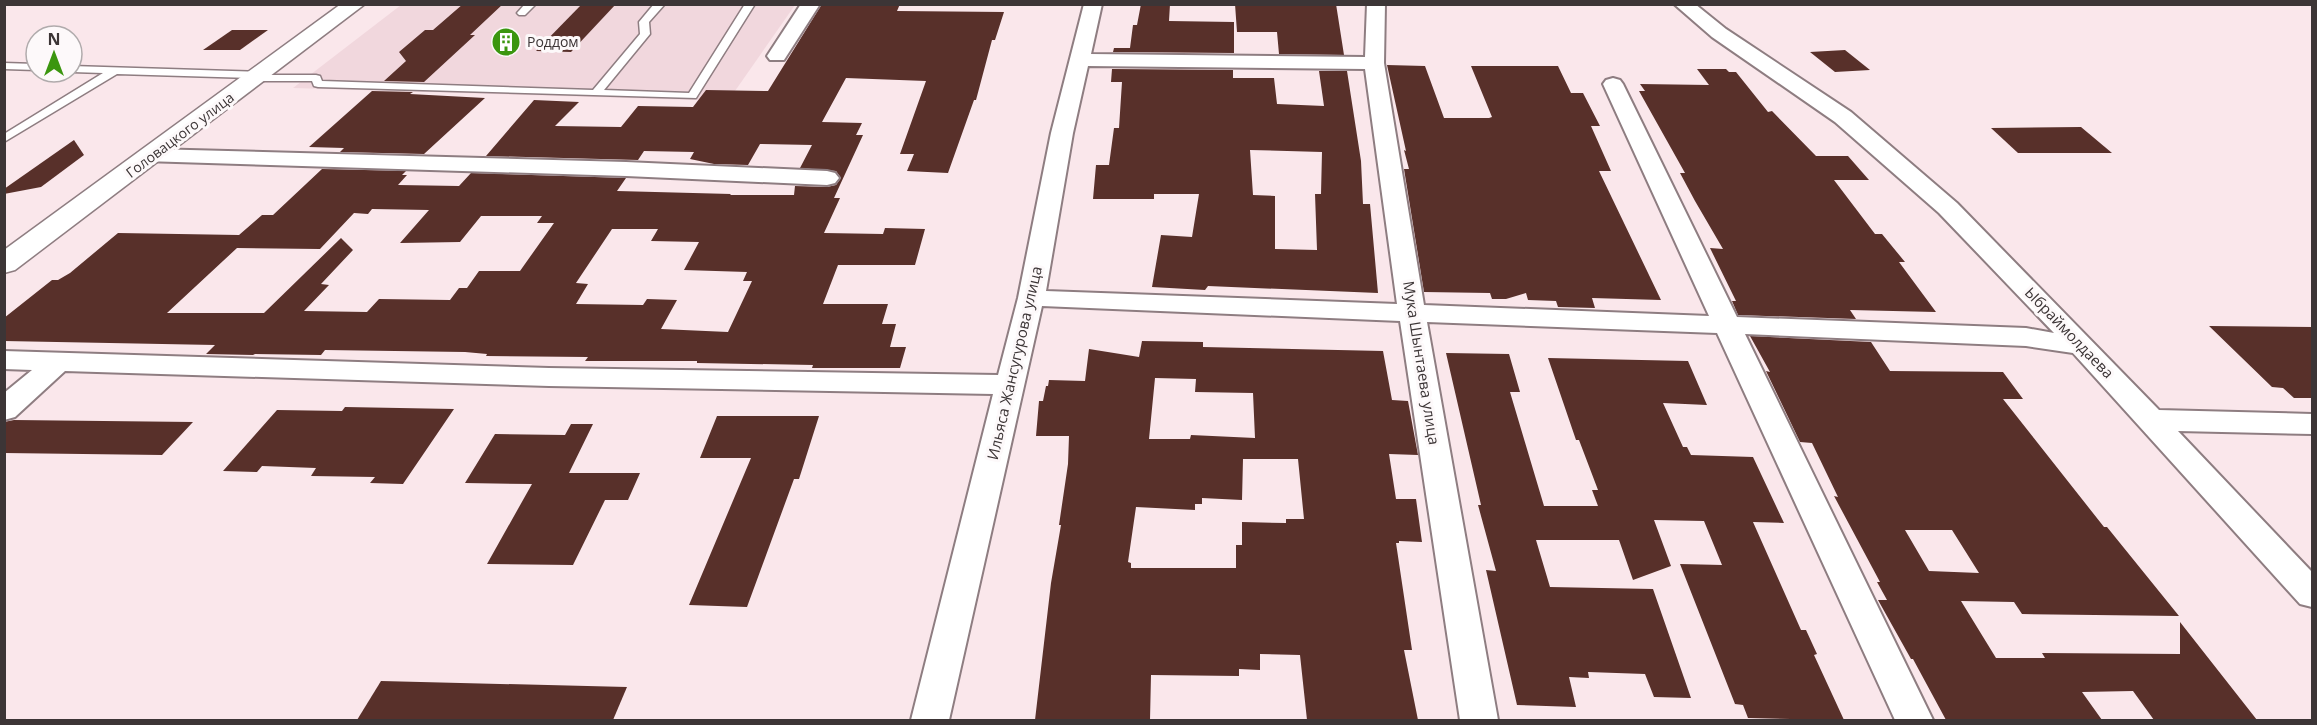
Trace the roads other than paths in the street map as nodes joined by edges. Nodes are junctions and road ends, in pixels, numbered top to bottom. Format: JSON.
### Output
{"nodes":[{"id":1,"x":355,"y":4,"type":"edge"},
{"id":2,"x":531,"y":4,"type":"edge"},
{"id":3,"x":660,"y":4,"type":"edge"},
{"id":4,"x":750,"y":4,"type":"edge"},
{"id":5,"x":811,"y":4,"type":"edge"},
{"id":6,"x":1093,"y":4,"type":"edge"},
{"id":7,"x":1376,"y":4,"type":"edge"},
{"id":8,"x":1683,"y":4,"type":"edge"},
{"id":9,"x":522,"y":13,"type":"dead end"},
{"id":10,"x":777,"y":56,"type":"dead end"},
{"id":11,"x":1078,"y":60,"type":"junction"},
{"id":12,"x":1374,"y":63,"type":"junction"},
{"id":13,"x":4,"y":66,"type":"edge"},
{"id":14,"x":24,"y":67,"type":"edge"},
{"id":15,"x":84,"y":70,"type":"edge"},
{"id":16,"x":114,"y":71,"type":"junction"},
{"id":17,"x":258,"y":77,"type":"junction"},
{"id":18,"x":1612,"y":84,"type":"dead end"},
{"id":19,"x":596,"y":93,"type":"junction"},
{"id":20,"x":4,"y":139,"type":"edge"},
{"id":21,"x":152,"y":156,"type":"junction"},
{"id":22,"x":827,"y":178,"type":"dead end"},
{"id":23,"x":4,"y":264,"type":"edge"},
{"id":24,"x":1031,"y":298,"type":"junction"},
{"id":25,"x":1413,"y":313,"type":"junction"},
{"id":26,"x":1726,"y":325,"type":"junction"},
{"id":27,"x":2082,"y":346,"type":"junction"},
{"id":28,"x":4,"y":360,"type":"edge"},
{"id":29,"x":59,"y":361,"type":"junction"},
{"id":30,"x":1011,"y":385,"type":"junction"},
{"id":31,"x":4,"y":410,"type":"edge"},
{"id":32,"x":2151,"y":420,"type":"junction"},
{"id":33,"x":2313,"y":424,"type":"edge"},
{"id":34,"x":2313,"y":594,"type":"edge"},
{"id":35,"x":930,"y":720,"type":"edge"},
{"id":36,"x":1479,"y":720,"type":"edge"},
{"id":37,"x":1914,"y":720,"type":"edge"}],
"edges":[{"from":1,"to":17,"type":"main road","name":"Головацкого улица"},
{"from":2,"to":9,"type":"lane"},
{"from":3,"to":19,"type":"lane"},
{"from":4,"to":19,"type":"lane"},
{"from":5,"to":10,"type":"street"},
{"from":6,"to":11,"type":"street","name":"Ильяса Жансугурова улица"},
{"from":7,"to":12,"type":"street","name":"Мука Шынтаева улица"},
{"from":8,"to":27,"type":"street","name":"Ыбраймолдаева"},
{"from":11,"to":12,"type":"street"},
{"from":11,"to":24,"type":"street","name":"Ильяса Жансугурова улица"},
{"from":12,"to":25,"type":"street","name":"Мука Шынтаева улица"},
{"from":13,"to":14,"type":"lane"},
{"from":15,"to":16,"type":"lane"},
{"from":16,"to":17,"type":"lane"},
{"from":16,"to":20,"type":"lane"},
{"from":17,"to":19,"type":"lane"},
{"from":17,"to":21,"type":"main road","name":"Головацкого улица"},
{"from":18,"to":26,"type":"street"},
{"from":21,"to":22,"type":"street"},
{"from":21,"to":23,"type":"main road","name":"Головацкого улица"},
{"from":24,"to":25,"type":"street"},
{"from":24,"to":30,"type":"street","name":"Ильяса Жансугурова улица"},
{"from":25,"to":26,"type":"street"},
{"from":25,"to":36,"type":"street","name":"Мука Шынтаева улица"},
{"from":26,"to":27,"type":"street"},
{"from":26,"to":37,"type":"street"},
{"from":27,"to":32,"type":"street","name":"Ыбраймолдаева"},
{"from":28,"to":29,"type":"street"},
{"from":29,"to":30,"type":"street"},
{"from":29,"to":31,"type":"street"},
{"from":30,"to":35,"type":"street","name":"Ильяса Жансугурова улица"},
{"from":32,"to":33,"type":"street"},
{"from":32,"to":34,"type":"street","name":"Ыбраймолдаева"}]}
